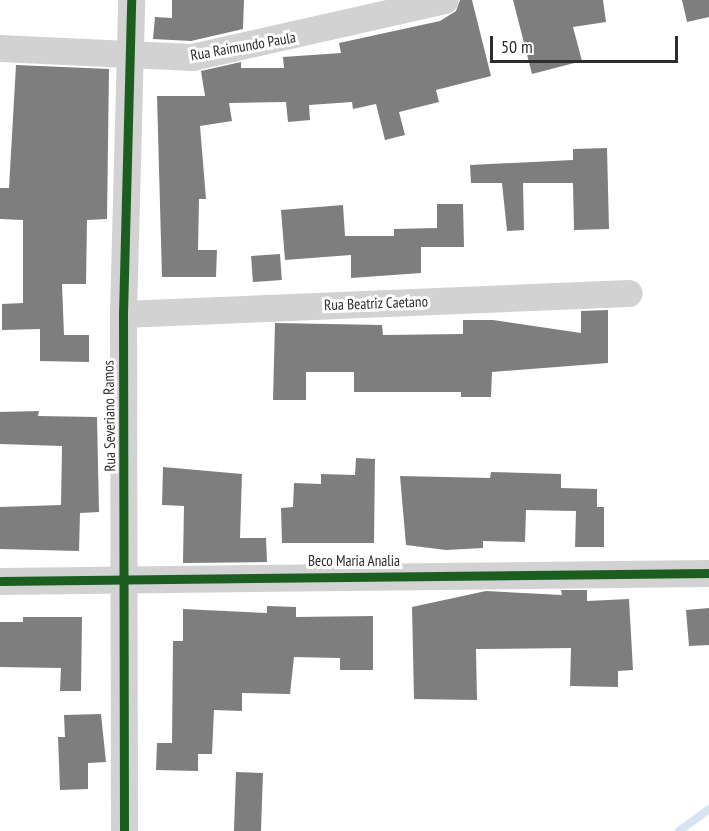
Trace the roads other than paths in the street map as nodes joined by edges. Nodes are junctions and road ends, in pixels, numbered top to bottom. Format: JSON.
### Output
{"nodes":[{"id":1,"x":131,"y":0,"type":"edge"},
{"id":2,"x":445,"y":0,"type":"edge"},
{"id":3,"x":0,"y":48,"type":"edge"},
{"id":4,"x":130,"y":55,"type":"junction"},
{"id":5,"x":629,"y":293,"type":"dead end"},
{"id":6,"x":123,"y":314,"type":"junction"},
{"id":7,"x":709,"y":573,"type":"edge"},
{"id":8,"x":126,"y":578,"type":"junction"},
{"id":9,"x":0,"y":580,"type":"edge"},
{"id":10,"x":124,"y":831,"type":"edge"}],
"edges":[{"from":1,"to":4,"type":"street","name":"Rua Severiano Ramos"},
{"from":2,"to":4,"type":"street","name":"Rua Raimundo Paula"},
{"from":3,"to":4,"type":"street","name":"Rua Raimundo Paula"},
{"from":4,"to":6,"type":"street","name":"Rua Severiano Ramos"},
{"from":5,"to":6,"type":"street","name":"Rua Beatriz Caetano"},
{"from":6,"to":8,"type":"street","name":"Rua Severiano Ramos"},
{"from":7,"to":8,"type":"street","name":"Beco Maria Analia"},
{"from":8,"to":9,"type":"street","name":"Beco Maria Analia"},
{"from":8,"to":10,"type":"street","name":"Rua Severiano Ramos"}]}
